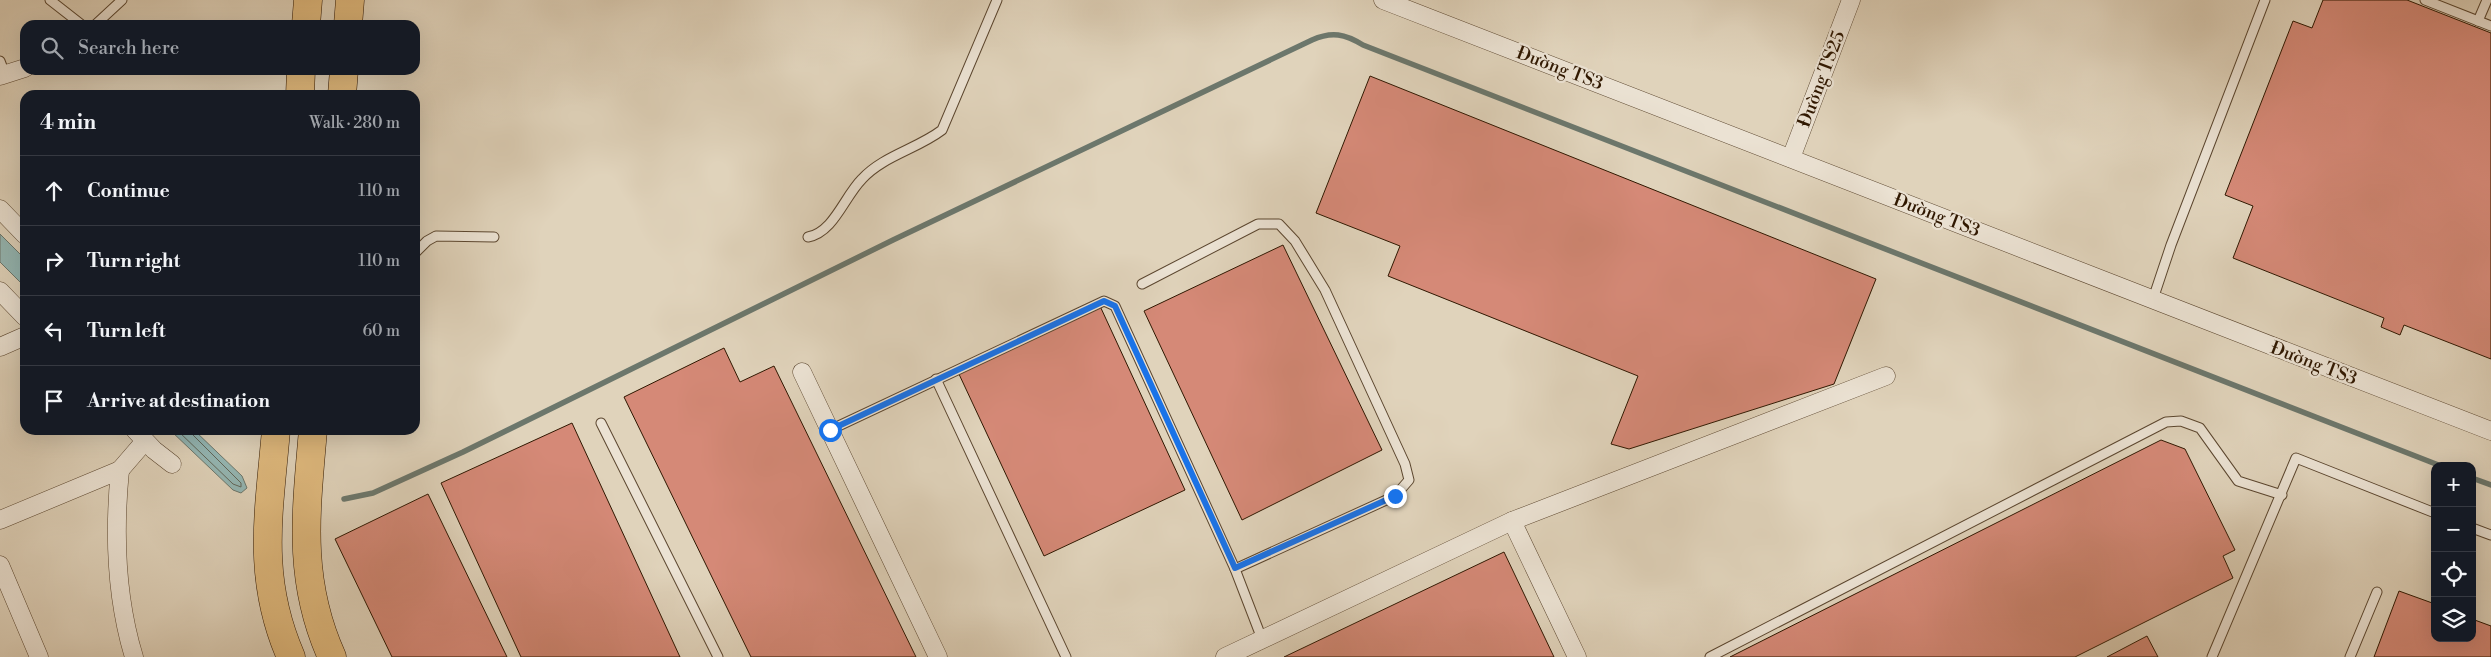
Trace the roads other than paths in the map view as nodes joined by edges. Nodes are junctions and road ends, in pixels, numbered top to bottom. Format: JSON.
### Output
{"nodes":[{"id":1,"x":50,"y":0,"type":"edge"},
{"id":2,"x":122,"y":0,"type":"edge"},
{"id":3,"x":308,"y":0,"type":"edge"},
{"id":4,"x":350,"y":0,"type":"edge"},
{"id":5,"x":997,"y":0,"type":"edge"},
{"id":6,"x":1383,"y":0,"type":"edge"},
{"id":7,"x":1851,"y":0,"type":"edge"},
{"id":8,"x":2265,"y":0,"type":"edge"},
{"id":9,"x":2426,"y":0,"type":"edge"},
{"id":10,"x":2486,"y":0,"type":"edge"},
{"id":11,"x":76,"y":20,"type":"edge"},
{"id":12,"x":100,"y":20,"type":"edge"},
{"id":13,"x":306,"y":20,"type":"edge"},
{"id":14,"x":348,"y":20,"type":"edge"},
{"id":15,"x":2478,"y":21,"type":"junction"},
{"id":16,"x":2491,"y":26,"type":"edge"},
{"id":17,"x":20,"y":68,"type":"edge"},
{"id":18,"x":2,"y":70,"type":"edge"},
{"id":19,"x":301,"y":75,"type":"edge"},
{"id":20,"x":344,"y":75,"type":"edge"},
{"id":21,"x":300,"y":90,"type":"edge"},
{"id":22,"x":342,"y":90,"type":"edge"},
{"id":23,"x":1791,"y":158,"type":"junction"},
{"id":24,"x":0,"y":209,"type":"edge"},
{"id":25,"x":20,"y":230,"type":"edge"},
{"id":26,"x":494,"y":236,"type":"dead end"},
{"id":27,"x":808,"y":237,"type":"dead end"},
{"id":28,"x":420,"y":248,"type":"edge"},
{"id":29,"x":1142,"y":284,"type":"dead end"},
{"id":30,"x":0,"y":291,"type":"edge"},
{"id":31,"x":2153,"y":300,"type":"junction"},
{"id":32,"x":20,"y":312,"type":"edge"},
{"id":33,"x":20,"y":338,"type":"edge"},
{"id":34,"x":0,"y":347,"type":"edge"},
{"id":35,"x":802,"y":372,"type":"dead end"},
{"id":36,"x":1886,"y":376,"type":"dead end"},
{"id":37,"x":936,"y":379,"type":"junction"},
{"id":38,"x":602,"y":423,"type":"dead end"},
{"id":39,"x":830,"y":430,"type":"junction"},
{"id":40,"x":2491,"y":432,"type":"edge"},
{"id":41,"x":276,"y":435,"type":"edge"},
{"id":42,"x":313,"y":435,"type":"edge"},
{"id":43,"x":140,"y":436,"type":"edge"},
{"id":44,"x":172,"y":464,"type":"dead end"},
{"id":45,"x":120,"y":470,"type":"junction"},
{"id":46,"x":2282,"y":495,"type":"junction"},
{"id":47,"x":2431,"y":511,"type":"edge"},
{"id":48,"x":0,"y":520,"type":"edge"},
{"id":49,"x":1512,"y":521,"type":"junction"},
{"id":50,"x":2476,"y":529,"type":"edge"},
{"id":51,"x":2491,"y":535,"type":"edge"},
{"id":52,"x":0,"y":565,"type":"edge"},
{"id":53,"x":1235,"y":568,"type":"junction"},
{"id":54,"x":2377,"y":592,"type":"dead end"},
{"id":55,"x":1262,"y":640,"type":"junction"},
{"id":56,"x":39,"y":657,"type":"edge"},
{"id":57,"x":134,"y":657,"type":"edge"},
{"id":58,"x":291,"y":657,"type":"edge"},
{"id":59,"x":332,"y":657,"type":"edge"},
{"id":60,"x":718,"y":657,"type":"edge"},
{"id":61,"x":938,"y":657,"type":"edge"},
{"id":62,"x":1066,"y":657,"type":"edge"},
{"id":63,"x":1225,"y":657,"type":"edge"},
{"id":64,"x":1577,"y":657,"type":"edge"},
{"id":65,"x":1710,"y":657,"type":"edge"},
{"id":66,"x":2212,"y":657,"type":"edge"},
{"id":67,"x":2350,"y":657,"type":"edge"}],
"edges":[{"from":1,"to":11,"type":"lane"},
{"from":2,"to":12,"type":"lane"},
{"from":3,"to":13,"type":"main road"},
{"from":4,"to":14,"type":"main road"},
{"from":5,"to":27,"type":"lane"},
{"from":6,"to":23,"type":"street","name":"Đường TS3"},
{"from":7,"to":23,"type":"street","name":"Đường TS25"},
{"from":8,"to":31,"type":"lane"},
{"from":9,"to":15,"type":"lane"},
{"from":10,"to":15,"type":"lane"},
{"from":15,"to":16,"type":"lane"},
{"from":17,"to":18,"type":"street"},
{"from":19,"to":21,"type":"main road"},
{"from":20,"to":22,"type":"main road"},
{"from":23,"to":31,"type":"street","name":"Đường TS3"},
{"from":24,"to":25,"type":"street"},
{"from":26,"to":28,"type":"lane"},
{"from":29,"to":53,"type":"lane"},
{"from":30,"to":32,"type":"street"},
{"from":31,"to":40,"type":"street","name":"Đường TS3"},
{"from":33,"to":34,"type":"street"},
{"from":35,"to":39,"type":"street"},
{"from":36,"to":49,"type":"street"},
{"from":37,"to":39,"type":"lane"},
{"from":37,"to":53,"type":"lane"},
{"from":37,"to":62,"type":"lane"},
{"from":38,"to":60,"type":"lane"},
{"from":39,"to":61,"type":"street"},
{"from":41,"to":58,"type":"main road"},
{"from":42,"to":59,"type":"main road"},
{"from":43,"to":44,"type":"street"},
{"from":43,"to":45,"type":"street"},
{"from":45,"to":48,"type":"street"},
{"from":45,"to":57,"type":"street"},
{"from":46,"to":47,"type":"lane"},
{"from":46,"to":65,"type":"lane"},
{"from":46,"to":66,"type":"lane"},
{"from":49,"to":55,"type":"street"},
{"from":49,"to":64,"type":"street"},
{"from":50,"to":51,"type":"lane"},
{"from":52,"to":56,"type":"street"},
{"from":53,"to":55,"type":"lane"},
{"from":54,"to":67,"type":"lane"},
{"from":55,"to":63,"type":"street"}]}
